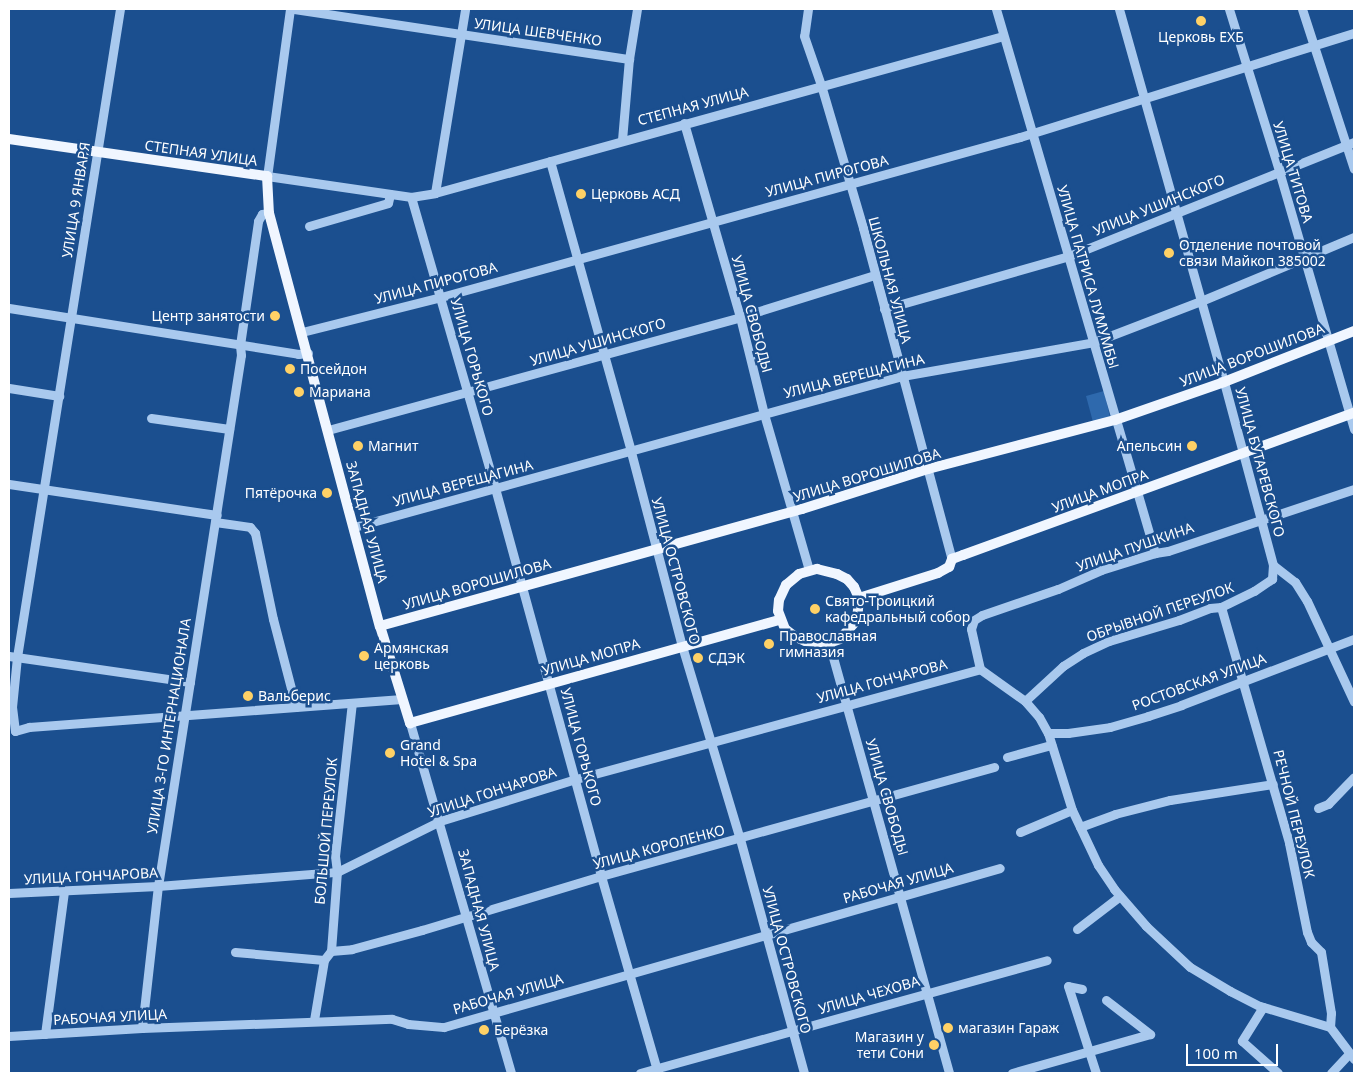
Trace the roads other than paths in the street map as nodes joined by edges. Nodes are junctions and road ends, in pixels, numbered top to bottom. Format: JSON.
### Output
{"nodes":[{"id":1,"x":120,"y":9,"type":"edge"},
{"id":2,"x":290,"y":9,"type":"edge"},
{"id":3,"x":294,"y":9,"type":"edge"},
{"id":4,"x":465,"y":9,"type":"edge"},
{"id":5,"x":637,"y":9,"type":"edge"},
{"id":6,"x":808,"y":9,"type":"edge"},
{"id":7,"x":996,"y":9,"type":"edge"},
{"id":8,"x":1119,"y":9,"type":"edge"},
{"id":9,"x":1229,"y":9,"type":"edge"},
{"id":10,"x":1302,"y":9,"type":"edge"},
{"id":11,"x":1354,"y":32,"type":"edge"},
{"id":12,"x":461,"y":35,"type":"junction"},
{"id":13,"x":1003,"y":36,"type":"junction"},
{"id":14,"x":1314,"y":44,"type":"junction"},
{"id":15,"x":629,"y":59,"type":"junction"},
{"id":16,"x":1246,"y":66,"type":"junction"},
{"id":17,"x":821,"y":85,"type":"junction"},
{"id":18,"x":1143,"y":99,"type":"junction"},
{"id":19,"x":684,"y":123,"type":"junction"},
{"id":20,"x":1032,"y":134,"type":"junction"},
{"id":21,"x":9,"y":139,"type":"edge"},
{"id":22,"x":622,"y":140,"type":"junction"},
{"id":23,"x":1350,"y":144,"type":"edge"},
{"id":24,"x":98,"y":153,"type":"junction"},
{"id":25,"x":550,"y":161,"type":"junction"},
{"id":26,"x":1354,"y":169,"type":"edge"},
{"id":27,"x":1279,"y":170,"type":"junction"},
{"id":28,"x":266,"y":176,"type":"junction"},
{"id":29,"x":849,"y":184,"type":"junction"},
{"id":30,"x":435,"y":193,"type":"junction"},
{"id":31,"x":390,"y":194,"type":"junction"},
{"id":32,"x":411,"y":197,"type":"junction"},
{"id":33,"x":269,"y":213,"type":"junction"},
{"id":34,"x":1177,"y":213,"type":"junction"},
{"id":35,"x":712,"y":221,"type":"junction"},
{"id":36,"x":309,"y":226,"type":"dead end"},
{"id":37,"x":1354,"y":237,"type":"edge"},
{"id":38,"x":1069,"y":256,"type":"junction"},
{"id":39,"x":1304,"y":258,"type":"junction"},
{"id":40,"x":577,"y":260,"type":"junction"},
{"id":41,"x":875,"y":275,"type":"junction"},
{"id":42,"x":441,"y":297,"type":"junction"},
{"id":43,"x":1202,"y":301,"type":"junction"},
{"id":44,"x":9,"y":308,"type":"edge"},
{"id":45,"x":884,"y":309,"type":"junction"},
{"id":46,"x":740,"y":317,"type":"junction"},
{"id":47,"x":71,"y":319,"type":"junction"},
{"id":48,"x":1354,"y":330,"type":"edge"},
{"id":49,"x":302,"y":332,"type":"junction"},
{"id":50,"x":1328,"y":341,"type":"junction"},
{"id":51,"x":1094,"y":342,"type":"junction"},
{"id":52,"x":240,"y":345,"type":"junction"},
{"id":53,"x":308,"y":353,"type":"junction"},
{"id":54,"x":603,"y":355,"type":"junction"},
{"id":55,"x":902,"y":376,"type":"junction"},
{"id":56,"x":1224,"y":382,"type":"junction"},
{"id":57,"x":9,"y":388,"type":"edge"},
{"id":58,"x":468,"y":393,"type":"junction"},
{"id":59,"x":59,"y":396,"type":"junction"},
{"id":60,"x":764,"y":414,"type":"junction"},
{"id":61,"x":1352,"y":414,"type":"edge"},
{"id":62,"x":151,"y":418,"type":"dead end"},
{"id":63,"x":1115,"y":420,"type":"junction"},
{"id":64,"x":229,"y":429,"type":"junction"},
{"id":65,"x":1354,"y":429,"type":"edge"},
{"id":66,"x":328,"y":430,"type":"junction"},
{"id":67,"x":631,"y":452,"type":"junction"},
{"id":68,"x":1243,"y":454,"type":"junction"},
{"id":69,"x":928,"y":469,"type":"junction"},
{"id":70,"x":9,"y":484,"type":"edge"},
{"id":71,"x":495,"y":488,"type":"junction"},
{"id":72,"x":1354,"y":489,"type":"edge"},
{"id":73,"x":44,"y":490,"type":"junction"},
{"id":74,"x":1136,"y":493,"type":"junction"},
{"id":75,"x":793,"y":511,"type":"junction"},
{"id":76,"x":216,"y":518,"type":"junction"},
{"id":77,"x":1261,"y":521,"type":"junction"},
{"id":78,"x":354,"y":527,"type":"junction"},
{"id":79,"x":657,"y":548,"type":"junction"},
{"id":80,"x":1155,"y":553,"type":"junction"},
{"id":81,"x":952,"y":559,"type":"junction"},
{"id":82,"x":1273,"y":565,"type":"junction"},
{"id":83,"x":810,"y":570,"type":"junction"},
{"id":84,"x":522,"y":586,"type":"junction"},
{"id":85,"x":859,"y":598,"type":"junction"},
{"id":86,"x":1221,"y":607,"type":"junction"},
{"id":87,"x":780,"y":620,"type":"junction"},
{"id":88,"x":380,"y":626,"type":"junction"},
{"id":89,"x":1354,"y":639,"type":"edge"},
{"id":90,"x":829,"y":644,"type":"junction"},
{"id":91,"x":682,"y":646,"type":"junction"},
{"id":92,"x":1328,"y":648,"type":"junction"},
{"id":93,"x":13,"y":657,"type":"edge"},
{"id":94,"x":980,"y":669,"type":"junction"},
{"id":95,"x":190,"y":682,"type":"junction"},
{"id":96,"x":1243,"y":682,"type":"junction"},
{"id":97,"x":550,"y":683,"type":"junction"},
{"id":98,"x":402,"y":699,"type":"junction"},
{"id":99,"x":1025,"y":701,"type":"junction"},
{"id":100,"x":1354,"y":702,"type":"edge"},
{"id":101,"x":352,"y":703,"type":"junction"},
{"id":102,"x":846,"y":704,"type":"junction"},
{"id":103,"x":296,"y":707,"type":"junction"},
{"id":104,"x":185,"y":716,"type":"junction"},
{"id":105,"x":410,"y":723,"type":"junction"},
{"id":106,"x":16,"y":730,"type":"junction"},
{"id":107,"x":1048,"y":732,"type":"junction"},
{"id":108,"x":9,"y":738,"type":"edge"},
{"id":109,"x":711,"y":742,"type":"junction"},
{"id":110,"x":1051,"y":745,"type":"junction"},
{"id":111,"x":1007,"y":757,"type":"dead end"},
{"id":112,"x":994,"y":768,"type":"dead end"},
{"id":113,"x":1354,"y":777,"type":"edge"},
{"id":114,"x":576,"y":779,"type":"junction"},
{"id":115,"x":1274,"y":784,"type":"junction"},
{"id":116,"x":874,"y":801,"type":"junction"},
{"id":117,"x":1318,"y":808,"type":"dead end"},
{"id":118,"x":1072,"y":810,"type":"junction"},
{"id":119,"x":440,"y":821,"type":"junction"},
{"id":120,"x":1080,"y":827,"type":"junction"},
{"id":121,"x":1020,"y":832,"type":"dead end"},
{"id":122,"x":740,"y":839,"type":"junction"},
{"id":123,"x":1000,"y":868,"type":"dead end"},
{"id":124,"x":337,"y":872,"type":"junction"},
{"id":125,"x":601,"y":876,"type":"junction"},
{"id":126,"x":158,"y":886,"type":"junction"},
{"id":127,"x":64,"y":891,"type":"junction"},
{"id":128,"x":9,"y":893,"type":"edge"},
{"id":129,"x":900,"y":896,"type":"junction"},
{"id":130,"x":1120,"y":896,"type":"junction"},
{"id":131,"x":467,"y":917,"type":"junction"},
{"id":132,"x":1077,"y":930,"type":"dead end"},
{"id":133,"x":766,"y":935,"type":"junction"},
{"id":134,"x":331,"y":951,"type":"junction"},
{"id":135,"x":235,"y":952,"type":"dead end"},
{"id":136,"x":324,"y":960,"type":"junction"},
{"id":137,"x":1047,"y":960,"type":"dead end"},
{"id":138,"x":630,"y":974,"type":"junction"},
{"id":139,"x":1082,"y":989,"type":"dead end"},
{"id":140,"x":927,"y":994,"type":"junction"},
{"id":141,"x":1106,"y":1000,"type":"dead end"},
{"id":142,"x":1263,"y":1007,"type":"junction"},
{"id":143,"x":493,"y":1013,"type":"junction"},
{"id":144,"x":314,"y":1020,"type":"junction"},
{"id":145,"x":1330,"y":1027,"type":"junction"},
{"id":146,"x":142,"y":1028,"type":"junction"},
{"id":147,"x":792,"y":1031,"type":"junction"},
{"id":148,"x":45,"y":1034,"type":"junction"},
{"id":149,"x":9,"y":1036,"type":"edge"},
{"id":150,"x":1089,"y":1051,"type":"junction"},
{"id":151,"x":1352,"y":1057,"type":"edge"},
{"id":152,"x":658,"y":1071,"type":"edge"},
{"id":153,"x":511,"y":1073,"type":"edge"},
{"id":154,"x":640,"y":1073,"type":"edge"},
{"id":155,"x":804,"y":1073,"type":"edge"},
{"id":156,"x":949,"y":1073,"type":"edge"},
{"id":157,"x":1012,"y":1073,"type":"edge"},
{"id":158,"x":1096,"y":1073,"type":"edge"},
{"id":159,"x":1278,"y":1073,"type":"edge"},
{"id":160,"x":1331,"y":1073,"type":"edge"}],
"edges":[{"from":1,"to":24,"type":"street","name":"УЛИЦА 9 ЯНВАРЯ"},
{"from":2,"to":28,"type":"street"},
{"from":3,"to":12,"type":"street","name":"УЛИЦА ШЕВЧЕНКО"},
{"from":4,"to":12,"type":"street"},
{"from":5,"to":15,"type":"street"},
{"from":6,"to":17,"type":"street","name":"ШКОЛЬНАЯ УЛИЦА"},
{"from":7,"to":13,"type":"street","name":"УЛИЦА ПАТРИСА ЛУМУМБЫ"},
{"from":8,"to":18,"type":"street","name":"УЛИЦА БУТАРЕВСКОГО"},
{"from":9,"to":16,"type":"street","name":"УЛИЦА ТИТОВА"},
{"from":10,"to":14,"type":"street"},
{"from":11,"to":14,"type":"street","name":"УЛИЦА ПИРОГОВА"},
{"from":12,"to":15,"type":"street","name":"УЛИЦА ШЕВЧЕНКО"},
{"from":12,"to":30,"type":"street"},
{"from":13,"to":17,"type":"street","name":"СТЕПНАЯ УЛИЦА"},
{"from":13,"to":20,"type":"street","name":"УЛИЦА ПАТРИСА ЛУМУМБЫ"},
{"from":14,"to":16,"type":"street","name":"УЛИЦА ПИРОГОВА"},
{"from":14,"to":23,"type":"street"},
{"from":15,"to":22,"type":"street"},
{"from":16,"to":18,"type":"street","name":"УЛИЦА ПИРОГОВА"},
{"from":16,"to":27,"type":"street","name":"УЛИЦА ТИТОВА"},
{"from":17,"to":19,"type":"street","name":"СТЕПНАЯ УЛИЦА"},
{"from":17,"to":29,"type":"street","name":"ШКОЛЬНАЯ УЛИЦА"},
{"from":18,"to":20,"type":"street","name":"УЛИЦА ПИРОГОВА"},
{"from":18,"to":34,"type":"street","name":"УЛИЦА БУТАРЕВСКОГО"},
{"from":19,"to":22,"type":"street","name":"СТЕПНАЯ УЛИЦА"},
{"from":19,"to":35,"type":"street","name":"УЛИЦА СВОБОДЫ"},
{"from":20,"to":29,"type":"street","name":"УЛИЦА ПИРОГОВА"},
{"from":20,"to":38,"type":"street","name":"УЛИЦА ПАТРИСА ЛУМУМБЫ"},
{"from":21,"to":24,"type":"main road","name":"СТЕПНАЯ УЛИЦА"},
{"from":22,"to":25,"type":"street","name":"СТЕПНАЯ УЛИЦА"},
{"from":23,"to":26,"type":"street"},
{"from":23,"to":27,"type":"street","name":"УЛИЦА УШИНСКОГО"},
{"from":24,"to":28,"type":"main road","name":"СТЕПНАЯ УЛИЦА"},
{"from":24,"to":47,"type":"street","name":"УЛИЦА 9 ЯНВАРЯ"},
{"from":25,"to":30,"type":"street","name":"СТЕПНАЯ УЛИЦА"},
{"from":25,"to":40,"type":"street","name":"УЛИЦА ОСТРОВСКОГО"},
{"from":27,"to":34,"type":"street","name":"УЛИЦА УШИНСКОГО"},
{"from":27,"to":39,"type":"street","name":"УЛИЦА ТИТОВА"},
{"from":28,"to":31,"type":"street","name":"СТЕПНАЯ УЛИЦА"},
{"from":28,"to":33,"type":"main road","name":"ЗАПАДНАЯ УЛИЦА"},
{"from":29,"to":35,"type":"street","name":"УЛИЦА ПИРОГОВА"},
{"from":29,"to":41,"type":"street","name":"ШКОЛЬНАЯ УЛИЦА"},
{"from":30,"to":32,"type":"street","name":"СТЕПНАЯ УЛИЦА"},
{"from":31,"to":32,"type":"street","name":"СТЕПНАЯ УЛИЦА"},
{"from":31,"to":36,"type":"street"},
{"from":32,"to":42,"type":"street","name":"УЛИЦА ГОРЬКОГО"},
{"from":33,"to":49,"type":"main road","name":"ЗАПАДНАЯ УЛИЦА"},
{"from":33,"to":52,"type":"street","name":"УЛИЦА 3-ГО ИНТЕРНАЦИОНАЛА"},
{"from":34,"to":38,"type":"street","name":"УЛИЦА УШИНСКОГО"},
{"from":34,"to":43,"type":"street","name":"УЛИЦА БУТАРЕВСКОГО"},
{"from":35,"to":40,"type":"street","name":"УЛИЦА ПИРОГОВА"},
{"from":35,"to":46,"type":"street","name":"УЛИЦА СВОБОДЫ"},
{"from":37,"to":39,"type":"street","name":"УЛИЦА ВЕРЕЩАГИНА"},
{"from":38,"to":45,"type":"street","name":"УЛИЦА УШИНСКОГО"},
{"from":38,"to":51,"type":"street","name":"УЛИЦА ПАТРИСА ЛУМУМБЫ"},
{"from":39,"to":43,"type":"street","name":"УЛИЦА ВЕРЕЩАГИНА"},
{"from":39,"to":50,"type":"street","name":"УЛИЦА ТИТОВА"},
{"from":40,"to":42,"type":"street","name":"УЛИЦА ПИРОГОВА"},
{"from":40,"to":54,"type":"street","name":"УЛИЦА ОСТРОВСКОГО"},
{"from":41,"to":45,"type":"street","name":"ШКОЛЬНАЯ УЛИЦА"},
{"from":41,"to":46,"type":"street","name":"УЛИЦА УШИНСКОГО"},
{"from":42,"to":49,"type":"street","name":"УЛИЦА ПИРОГОВА"},
{"from":42,"to":58,"type":"street","name":"УЛИЦА ГОРЬКОГО"},
{"from":43,"to":51,"type":"street","name":"УЛИЦА ВЕРЕЩАГИНА"},
{"from":43,"to":56,"type":"street","name":"УЛИЦА БУТАРЕВСКОГО"},
{"from":44,"to":47,"type":"street"},
{"from":45,"to":55,"type":"street","name":"ШКОЛЬНАЯ УЛИЦА"},
{"from":46,"to":54,"type":"street","name":"УЛИЦА УШИНСКОГО"},
{"from":46,"to":60,"type":"street","name":"УЛИЦА СВОБОДЫ"},
{"from":47,"to":52,"type":"street"},
{"from":47,"to":59,"type":"street","name":"УЛИЦА 9 ЯНВАРЯ"},
{"from":48,"to":50,"type":"main road","name":"УЛИЦА ВОРОШИЛОВА"},
{"from":49,"to":53,"type":"main road","name":"ЗАПАДНАЯ УЛИЦА"},
{"from":50,"to":56,"type":"main road","name":"УЛИЦА ВОРОШИЛОВА"},
{"from":50,"to":61,"type":"street","name":"УЛИЦА ТИТОВА"},
{"from":51,"to":55,"type":"street","name":"УЛИЦА ВЕРЕЩАГИНА"},
{"from":51,"to":63,"type":"street","name":"УЛИЦА ПАТРИСА ЛУМУМБЫ"},
{"from":52,"to":53,"type":"street"},
{"from":52,"to":64,"type":"street","name":"УЛИЦА 3-ГО ИНТЕРНАЦИОНАЛА"},
{"from":53,"to":66,"type":"main road","name":"ЗАПАДНАЯ УЛИЦА"},
{"from":54,"to":58,"type":"street","name":"УЛИЦА УШИНСКОГО"},
{"from":54,"to":67,"type":"street","name":"УЛИЦА ОСТРОВСКОГО"},
{"from":55,"to":60,"type":"street","name":"УЛИЦА ВЕРЕЩАГИНА"},
{"from":55,"to":69,"type":"street","name":"ШКОЛЬНАЯ УЛИЦА"},
{"from":56,"to":63,"type":"main road","name":"УЛИЦА ВОРОШИЛОВА"},
{"from":56,"to":68,"type":"street","name":"УЛИЦА БУТАРЕВСКОГО"},
{"from":57,"to":59,"type":"street"},
{"from":58,"to":66,"type":"street","name":"УЛИЦА УШИНСКОГО"},
{"from":58,"to":71,"type":"street","name":"УЛИЦА ГОРЬКОГО"},
{"from":59,"to":73,"type":"street","name":"УЛИЦА 9 ЯНВАРЯ"},
{"from":60,"to":67,"type":"street","name":"УЛИЦА ВЕРЕЩАГИНА"},
{"from":60,"to":75,"type":"street","name":"УЛИЦА СВОБОДЫ"},
{"from":61,"to":65,"type":"street","name":"УЛИЦА ТИТОВА"},
{"from":61,"to":68,"type":"main road","name":"УЛИЦА МОПРА"},
{"from":62,"to":64,"type":"street"},
{"from":63,"to":69,"type":"main road","name":"УЛИЦА ВОРОШИЛОВА"},
{"from":63,"to":74,"type":"street","name":"УЛИЦА ПАТРИСА ЛУМУМБЫ"},
{"from":64,"to":76,"type":"street","name":"УЛИЦА 3-ГО ИНТЕРНАЦИОНАЛА"},
{"from":66,"to":78,"type":"main road","name":"ЗАПАДНАЯ УЛИЦА"},
{"from":67,"to":71,"type":"street","name":"УЛИЦА ВЕРЕЩАГИНА"},
{"from":67,"to":79,"type":"street","name":"УЛИЦА ОСТРОВСКОГО"},
{"from":68,"to":74,"type":"main road","name":"УЛИЦА МОПРА"},
{"from":68,"to":77,"type":"street","name":"УЛИЦА БУТАРЕВСКОГО"},
{"from":69,"to":75,"type":"main road","name":"УЛИЦА ВОРОШИЛОВА"},
{"from":69,"to":81,"type":"street","name":"ШКОЛЬНАЯ УЛИЦА"},
{"from":70,"to":73,"type":"street"},
{"from":71,"to":78,"type":"street","name":"УЛИЦА ВЕРЕЩАГИНА"},
{"from":71,"to":84,"type":"street","name":"УЛИЦА ГОРЬКОГО"},
{"from":72,"to":77,"type":"street","name":"УЛИЦА ПУШКИНА"},
{"from":73,"to":76,"type":"street"},
{"from":73,"to":93,"type":"street","name":"УЛИЦА 9 ЯНВАРЯ"},
{"from":74,"to":80,"type":"street","name":"УЛИЦА ПАТРИСА ЛУМУМБЫ"},
{"from":74,"to":81,"type":"main road","name":"УЛИЦА МОПРА"},
{"from":75,"to":79,"type":"main road","name":"УЛИЦА ВОРОШИЛОВА"},
{"from":75,"to":83,"type":"street","name":"УЛИЦА СВОБОДЫ"},
{"from":76,"to":95,"type":"street","name":"УЛИЦА 3-ГО ИНТЕРНАЦИОНАЛА"},
{"from":76,"to":103,"type":"street"},
{"from":77,"to":80,"type":"street","name":"УЛИЦА ПУШКИНА"},
{"from":77,"to":82,"type":"street","name":"УЛИЦА БУТАРЕВСКОГО"},
{"from":78,"to":88,"type":"main road","name":"ЗАПАДНАЯ УЛИЦА"},
{"from":79,"to":84,"type":"main road","name":"УЛИЦА ВОРОШИЛОВА"},
{"from":79,"to":91,"type":"street","name":"УЛИЦА ОСТРОВСКОГО"},
{"from":80,"to":94,"type":"street","name":"УЛИЦА ПУШКИНА"},
{"from":81,"to":85,"type":"main road","name":"УЛИЦА МОПРА"},
{"from":82,"to":86,"type":"street","name":"ОБРЫВНОЙ ПЕРЕУЛОК"},
{"from":82,"to":92,"type":"street"},
{"from":83,"to":85,"type":"main road"},
{"from":83,"to":87,"type":"main road"},
{"from":84,"to":88,"type":"main road","name":"УЛИЦА ВОРОШИЛОВА"},
{"from":84,"to":97,"type":"street","name":"УЛИЦА ГОРЬКОГО"},
{"from":85,"to":90,"type":"main road"},
{"from":86,"to":96,"type":"street","name":"РЕЧНОЙ ПЕРЕУЛОК"},
{"from":86,"to":99,"type":"street","name":"ОБРЫВНОЙ ПЕРЕУЛОК"},
{"from":87,"to":90,"type":"main road"},
{"from":87,"to":91,"type":"main road","name":"УЛИЦА МОПРА"},
{"from":88,"to":98,"type":"main road","name":"ЗАПАДНАЯ УЛИЦА"},
{"from":89,"to":92,"type":"street","name":"РОСТОВСКАЯ УЛИЦА"},
{"from":90,"to":102,"type":"street","name":"УЛИЦА СВОБОДЫ"},
{"from":91,"to":97,"type":"main road","name":"УЛИЦА МОПРА"},
{"from":91,"to":109,"type":"street","name":"УЛИЦА ОСТРОВСКОГО"},
{"from":92,"to":96,"type":"street","name":"РОСТОВСКАЯ УЛИЦА"},
{"from":92,"to":100,"type":"street"},
{"from":93,"to":95,"type":"street"},
{"from":93,"to":106,"type":"street","name":"УЛИЦА 9 ЯНВАРЯ"},
{"from":94,"to":99,"type":"street"},
{"from":94,"to":102,"type":"street","name":"УЛИЦА ГОНЧАРОВА"},
{"from":95,"to":104,"type":"street","name":"УЛИЦА 3-ГО ИНТЕРНАЦИОНАЛА"},
{"from":96,"to":107,"type":"street","name":"РОСТОВСКАЯ УЛИЦА"},
{"from":96,"to":115,"type":"street","name":"РЕЧНОЙ ПЕРЕУЛОК"},
{"from":97,"to":105,"type":"main road","name":"УЛИЦА МОПРА"},
{"from":97,"to":114,"type":"street","name":"УЛИЦА ГОРЬКОГО"},
{"from":98,"to":101,"type":"street"},
{"from":98,"to":105,"type":"main road","name":"ЗАПАДНАЯ УЛИЦА"},
{"from":99,"to":107,"type":"street"},
{"from":101,"to":103,"type":"street"},
{"from":101,"to":124,"type":"street","name":"БОЛЬШОЙ ПЕРЕУЛОК"},
{"from":102,"to":109,"type":"street","name":"УЛИЦА ГОНЧАРОВА"},
{"from":102,"to":116,"type":"street","name":"УЛИЦА СВОБОДЫ"},
{"from":103,"to":104,"type":"street"},
{"from":104,"to":106,"type":"street"},
{"from":104,"to":126,"type":"street","name":"УЛИЦА 3-ГО ИНТЕРНАЦИОНАЛА"},
{"from":105,"to":119,"type":"street","name":"ЗАПАДНАЯ УЛИЦА"},
{"from":106,"to":108,"type":"street"},
{"from":107,"to":110,"type":"street"},
{"from":109,"to":114,"type":"street","name":"УЛИЦА ГОНЧАРОВА"},
{"from":109,"to":122,"type":"street","name":"УЛИЦА ОСТРОВСКОГО"},
{"from":110,"to":111,"type":"street"},
{"from":110,"to":118,"type":"street"},
{"from":112,"to":116,"type":"street","name":"УЛИЦА КОРОЛЕНКО"},
{"from":113,"to":117,"type":"street"},
{"from":114,"to":119,"type":"street","name":"УЛИЦА ГОНЧАРОВА"},
{"from":114,"to":125,"type":"street","name":"УЛИЦА ГОРЬКОГО"},
{"from":115,"to":120,"type":"street"},
{"from":115,"to":145,"type":"street","name":"РЕЧНОЙ ПЕРЕУЛОК"},
{"from":116,"to":122,"type":"street","name":"УЛИЦА КОРОЛЕНКО"},
{"from":116,"to":129,"type":"street","name":"УЛИЦА СВОБОДЫ"},
{"from":118,"to":120,"type":"street"},
{"from":118,"to":121,"type":"street"},
{"from":119,"to":124,"type":"street","name":"УЛИЦА ГОНЧАРОВА"},
{"from":119,"to":131,"type":"street","name":"ЗАПАДНАЯ УЛИЦА"},
{"from":120,"to":130,"type":"street"},
{"from":122,"to":125,"type":"street","name":"УЛИЦА КОРОЛЕНКО"},
{"from":122,"to":133,"type":"street","name":"УЛИЦА ОСТРОВСКОГО"},
{"from":123,"to":129,"type":"street","name":"РАБОЧАЯ УЛИЦА"},
{"from":124,"to":126,"type":"street","name":"УЛИЦА ГОНЧАРОВА"},
{"from":124,"to":134,"type":"street","name":"БОЛЬШОЙ ПЕРЕУЛОК"},
{"from":125,"to":131,"type":"street","name":"УЛИЦА КОРОЛЕНКО"},
{"from":125,"to":138,"type":"street","name":"УЛИЦА ГОРЬКОГО"},
{"from":126,"to":127,"type":"street","name":"УЛИЦА ГОНЧАРОВА"},
{"from":126,"to":146,"type":"street","name":"УЛИЦА 3-ГО ИНТЕРНАЦИОНАЛА"},
{"from":127,"to":128,"type":"street","name":"УЛИЦА ГОНЧАРОВА"},
{"from":127,"to":148,"type":"street"},
{"from":129,"to":133,"type":"street","name":"РАБОЧАЯ УЛИЦА"},
{"from":129,"to":140,"type":"street","name":"УЛИЦА СВОБОДЫ"},
{"from":130,"to":132,"type":"street"},
{"from":130,"to":142,"type":"street"},
{"from":131,"to":134,"type":"street","name":"УЛИЦА КОРОЛЕНКО"},
{"from":131,"to":143,"type":"street","name":"ЗАПАДНАЯ УЛИЦА"},
{"from":133,"to":138,"type":"street","name":"РАБОЧАЯ УЛИЦА"},
{"from":133,"to":147,"type":"street","name":"УЛИЦА ОСТРОВСКОГО"},
{"from":134,"to":136,"type":"street"},
{"from":135,"to":136,"type":"street"},
{"from":136,"to":144,"type":"street"},
{"from":137,"to":140,"type":"street","name":"УЛИЦА ЧЕХОВА"},
{"from":138,"to":143,"type":"street","name":"РАБОЧАЯ УЛИЦА"},
{"from":138,"to":152,"type":"street","name":"УЛИЦА ГОРЬКОГО"},
{"from":139,"to":150,"type":"street"},
{"from":140,"to":147,"type":"street","name":"УЛИЦА ЧЕХОВА"},
{"from":140,"to":156,"type":"street","name":"УЛИЦА СВОБОДЫ"},
{"from":141,"to":150,"type":"street"},
{"from":142,"to":145,"type":"street"},
{"from":142,"to":159,"type":"street"},
{"from":143,"to":144,"type":"street","name":"РАБОЧАЯ УЛИЦА"},
{"from":143,"to":153,"type":"street","name":"ЗАПАДНАЯ УЛИЦА"},
{"from":144,"to":146,"type":"street","name":"РАБОЧАЯ УЛИЦА"},
{"from":145,"to":151,"type":"street"},
{"from":146,"to":148,"type":"street","name":"РАБОЧАЯ УЛИЦА"},
{"from":147,"to":152,"type":"street","name":"УЛИЦА ЧЕХОВА"},
{"from":147,"to":155,"type":"street","name":"УЛИЦА ОСТРОВСКОГО"},
{"from":148,"to":149,"type":"street","name":"РАБОЧАЯ УЛИЦА"},
{"from":150,"to":157,"type":"street"},
{"from":150,"to":158,"type":"street"},
{"from":151,"to":160,"type":"street"},
{"from":152,"to":154,"type":"street","name":"УЛИЦА ЧЕХОВА"}]}
